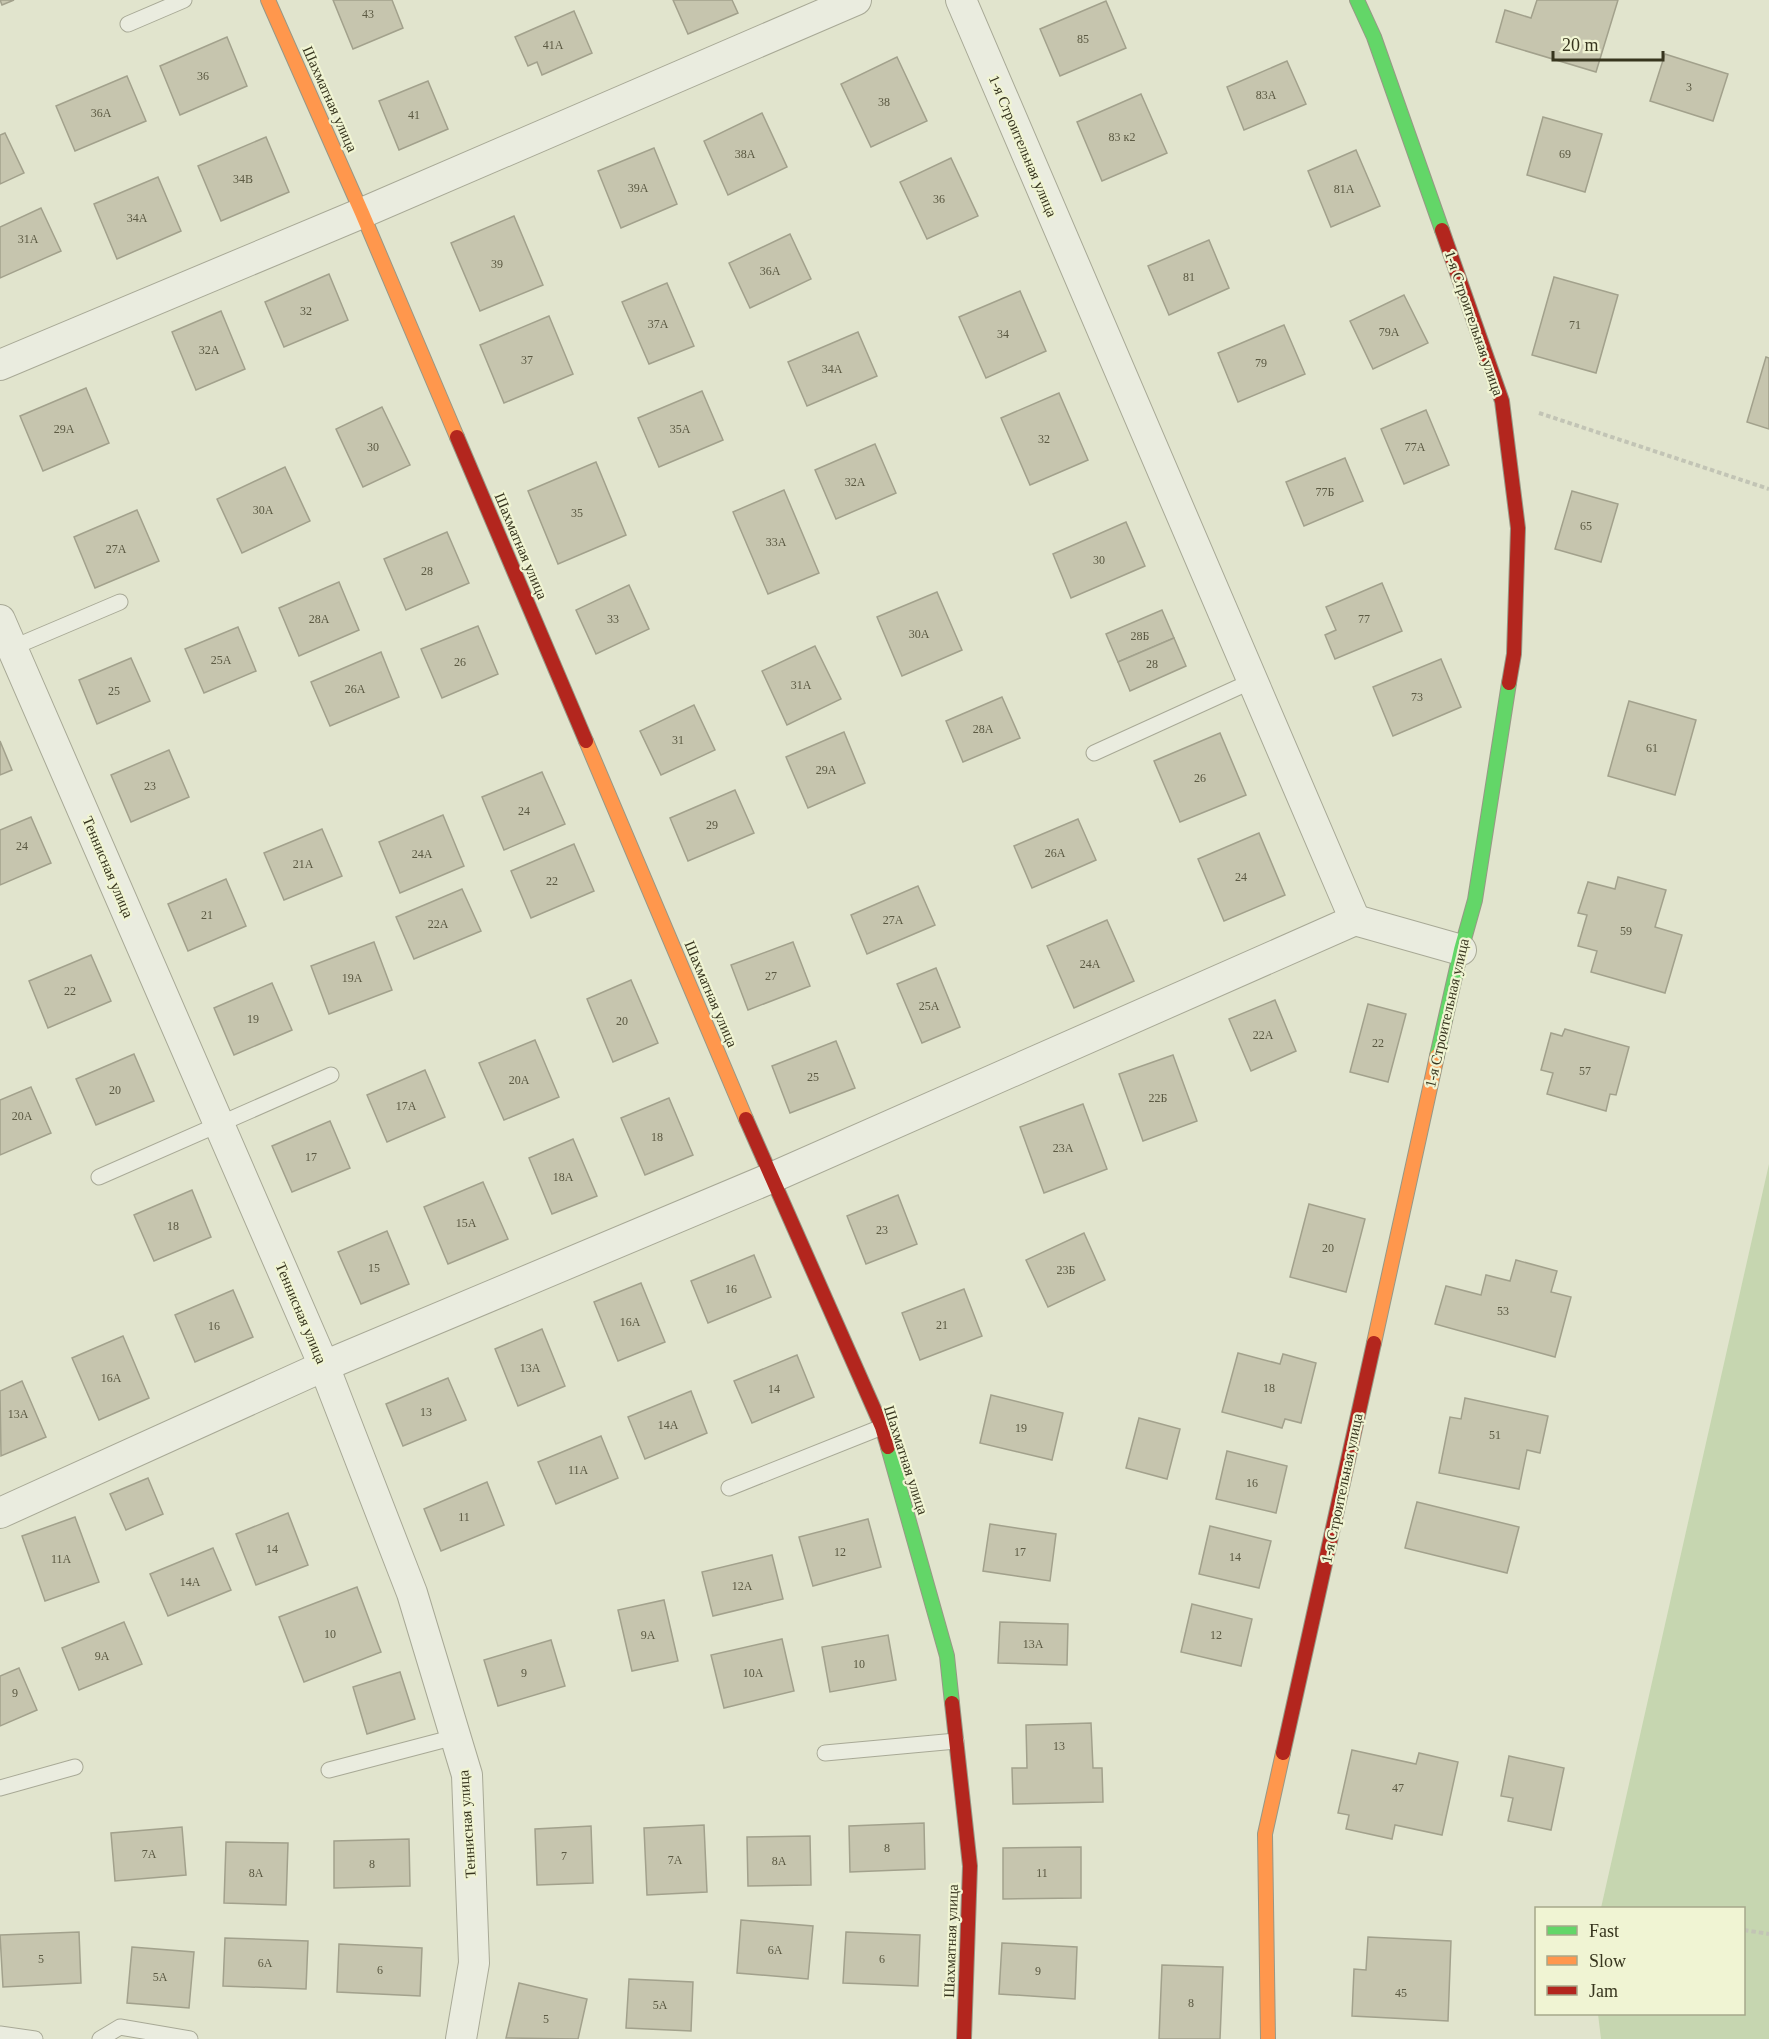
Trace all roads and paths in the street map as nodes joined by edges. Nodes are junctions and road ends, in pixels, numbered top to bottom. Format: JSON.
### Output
{"nodes":[{"id":1,"x":184,"y":0,"type":"edge"},
{"id":2,"x":268,"y":0,"type":"edge"},
{"id":3,"x":856,"y":0,"type":"edge"},
{"id":4,"x":961,"y":0,"type":"edge"},
{"id":5,"x":1358,"y":0,"type":"edge"},
{"id":6,"x":128,"y":24,"type":"dead end"},
{"id":7,"x":362,"y":213,"type":"junction"},
{"id":8,"x":0,"y":364,"type":"edge"},
{"id":9,"x":1502,"y":401,"type":"junction"},
{"id":10,"x":1769,"y":489,"type":"edge"},
{"id":11,"x":120,"y":602,"type":"dead end"},
{"id":12,"x":0,"y":620,"type":"edge"},
{"id":13,"x":6,"y":650,"type":"edge"},
{"id":14,"x":1252,"y":681,"type":"junction"},
{"id":15,"x":1094,"y":753,"type":"dead end"},
{"id":16,"x":1355,"y":920,"type":"junction"},
{"id":17,"x":1461,"y":950,"type":"junction"},
{"id":18,"x":331,"y":1075,"type":"dead end"},
{"id":19,"x":220,"y":1125,"type":"junction"},
{"id":20,"x":99,"y":1177,"type":"dead end"},
{"id":21,"x":771,"y":1178,"type":"junction"},
{"id":22,"x":324,"y":1366,"type":"junction"},
{"id":23,"x":882,"y":1427,"type":"junction"},
{"id":24,"x":729,"y":1488,"type":"dead end"},
{"id":25,"x":0,"y":1513,"type":"edge"},
{"id":26,"x":455,"y":1737,"type":"junction"},
{"id":27,"x":956,"y":1742,"type":"junction"},
{"id":28,"x":825,"y":1753,"type":"dead end"},
{"id":29,"x":75,"y":1767,"type":"dead end"},
{"id":30,"x":329,"y":1770,"type":"dead end"},
{"id":31,"x":0,"y":1788,"type":"edge"},
{"id":32,"x":1745,"y":1930,"type":"edge"},
{"id":33,"x":1769,"y":1934,"type":"edge"},
{"id":34,"x":0,"y":2034,"type":"edge"},
{"id":35,"x":35,"y":2039,"type":"edge"},
{"id":36,"x":100,"y":2039,"type":"edge"},
{"id":37,"x":190,"y":2039,"type":"edge"},
{"id":38,"x":461,"y":2039,"type":"edge"},
{"id":39,"x":964,"y":2039,"type":"edge"},
{"id":40,"x":1268,"y":2039,"type":"edge"}],
"edges":[{"from":1,"to":6,"type":"lane"},
{"from":2,"to":7,"type":"street","name":"Шахматная улица"},
{"from":3,"to":7,"type":"street"},
{"from":4,"to":14,"type":"street","name":"1-я Строительная улица"},
{"from":5,"to":9,"type":"street","name":"1-я Строительная улица"},
{"from":7,"to":8,"type":"street"},
{"from":7,"to":21,"type":"street","name":"Шахматная улица"},
{"from":9,"to":10,"type":"path"},
{"from":9,"to":17,"type":"street","name":"1-я Строительная улица"},
{"from":11,"to":13,"type":"lane"},
{"from":12,"to":13,"type":"street","name":"Теннисная улица"},
{"from":13,"to":19,"type":"street","name":"Теннисная улица"},
{"from":14,"to":15,"type":"lane"},
{"from":14,"to":16,"type":"street","name":"1-я Строительная улица"},
{"from":16,"to":17,"type":"street"},
{"from":16,"to":21,"type":"street"},
{"from":17,"to":40,"type":"street","name":"1-я Строительная улица"},
{"from":18,"to":19,"type":"lane"},
{"from":19,"to":20,"type":"lane"},
{"from":19,"to":22,"type":"street","name":"Теннисная улица"},
{"from":21,"to":22,"type":"street"},
{"from":21,"to":23,"type":"street","name":"Шахматная улица"},
{"from":22,"to":25,"type":"street"},
{"from":22,"to":26,"type":"street","name":"Теннисная улица"},
{"from":23,"to":24,"type":"lane"},
{"from":23,"to":27,"type":"street","name":"Шахматная улица"},
{"from":26,"to":30,"type":"lane"},
{"from":26,"to":38,"type":"street","name":"Теннисная улица"},
{"from":27,"to":28,"type":"lane"},
{"from":27,"to":39,"type":"street","name":"Шахматная улица"},
{"from":29,"to":31,"type":"lane"},
{"from":32,"to":33,"type":"path"},
{"from":34,"to":35,"type":"lane"},
{"from":36,"to":37,"type":"lane"}]}
